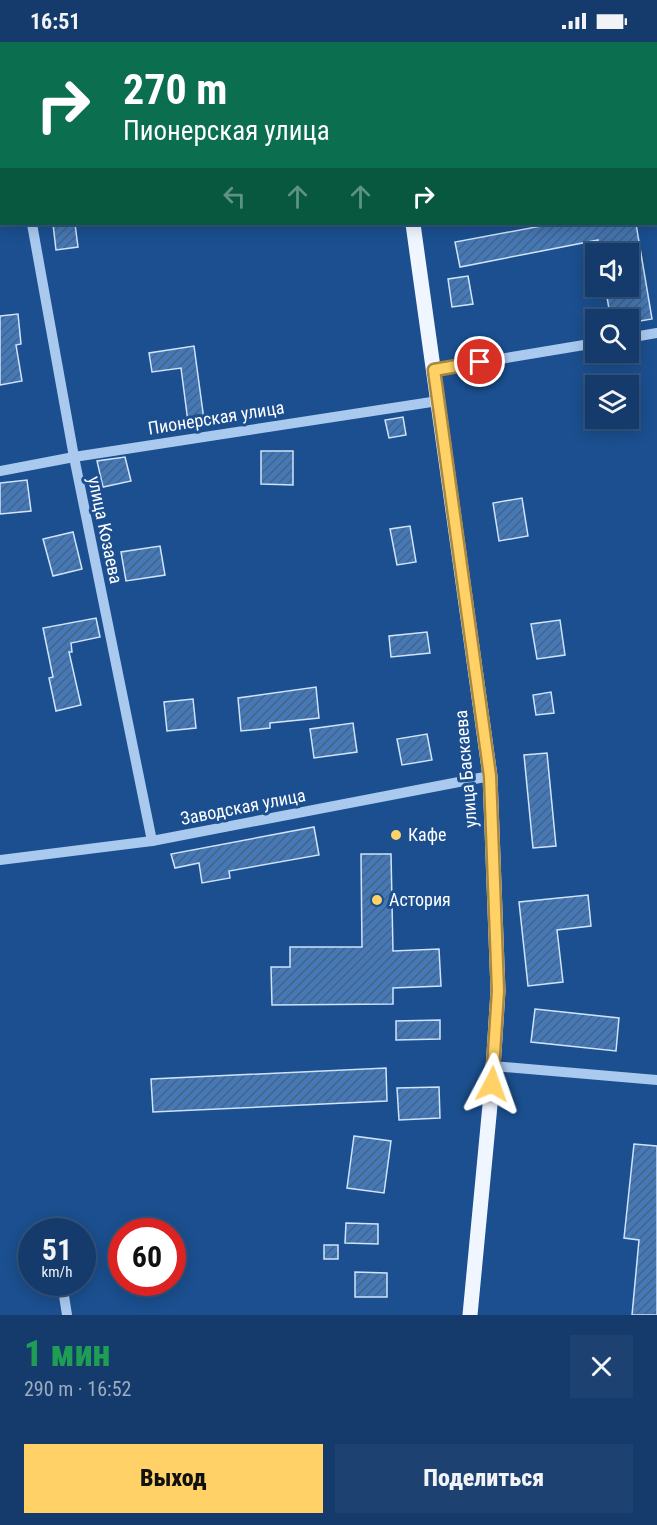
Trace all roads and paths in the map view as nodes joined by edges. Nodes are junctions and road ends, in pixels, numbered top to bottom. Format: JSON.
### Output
{"nodes":[{"id":1,"x":32,"y":225,"type":"edge"},
{"id":2,"x":413,"y":225,"type":"edge"},
{"id":3,"x":657,"y":333,"type":"edge"},
{"id":4,"x":639,"y":336,"type":"edge"},
{"id":5,"x":585,"y":345,"type":"edge"},
{"id":6,"x":434,"y":370,"type":"junction"},
{"id":7,"x":438,"y":401,"type":"junction"},
{"id":8,"x":74,"y":457,"type":"junction"},
{"id":9,"x":0,"y":471,"type":"edge"},
{"id":10,"x":490,"y":776,"type":"junction"},
{"id":11,"x":152,"y":841,"type":"junction"},
{"id":12,"x":0,"y":860,"type":"edge"},
{"id":13,"x":493,"y":1066,"type":"junction"},
{"id":14,"x":657,"y":1080,"type":"edge"},
{"id":15,"x":64,"y":1296,"type":"edge"},
{"id":16,"x":67,"y":1315,"type":"edge"},
{"id":17,"x":470,"y":1315,"type":"edge"}],
"edges":[{"from":1,"to":8,"type":"street","name":"улица Козаева"},
{"from":2,"to":6,"type":"main road","name":"улица Баскаева"},
{"from":3,"to":4,"type":"street"},
{"from":5,"to":6,"type":"street"},
{"from":6,"to":7,"type":"main road","name":"улица Баскаева"},
{"from":7,"to":8,"type":"street","name":"Пионерская улица"},
{"from":7,"to":10,"type":"main road","name":"улица Баскаева"},
{"from":8,"to":9,"type":"street","name":"Пионерская улица"},
{"from":8,"to":11,"type":"street","name":"улица Козаева"},
{"from":10,"to":11,"type":"street","name":"Заводская улица"},
{"from":10,"to":13,"type":"main road","name":"улица Баскаева"},
{"from":11,"to":12,"type":"street","name":"Заводская улица"},
{"from":13,"to":14,"type":"street"},
{"from":13,"to":17,"type":"main road","name":"улица Баскаева"},
{"from":15,"to":16,"type":"street"}]}
